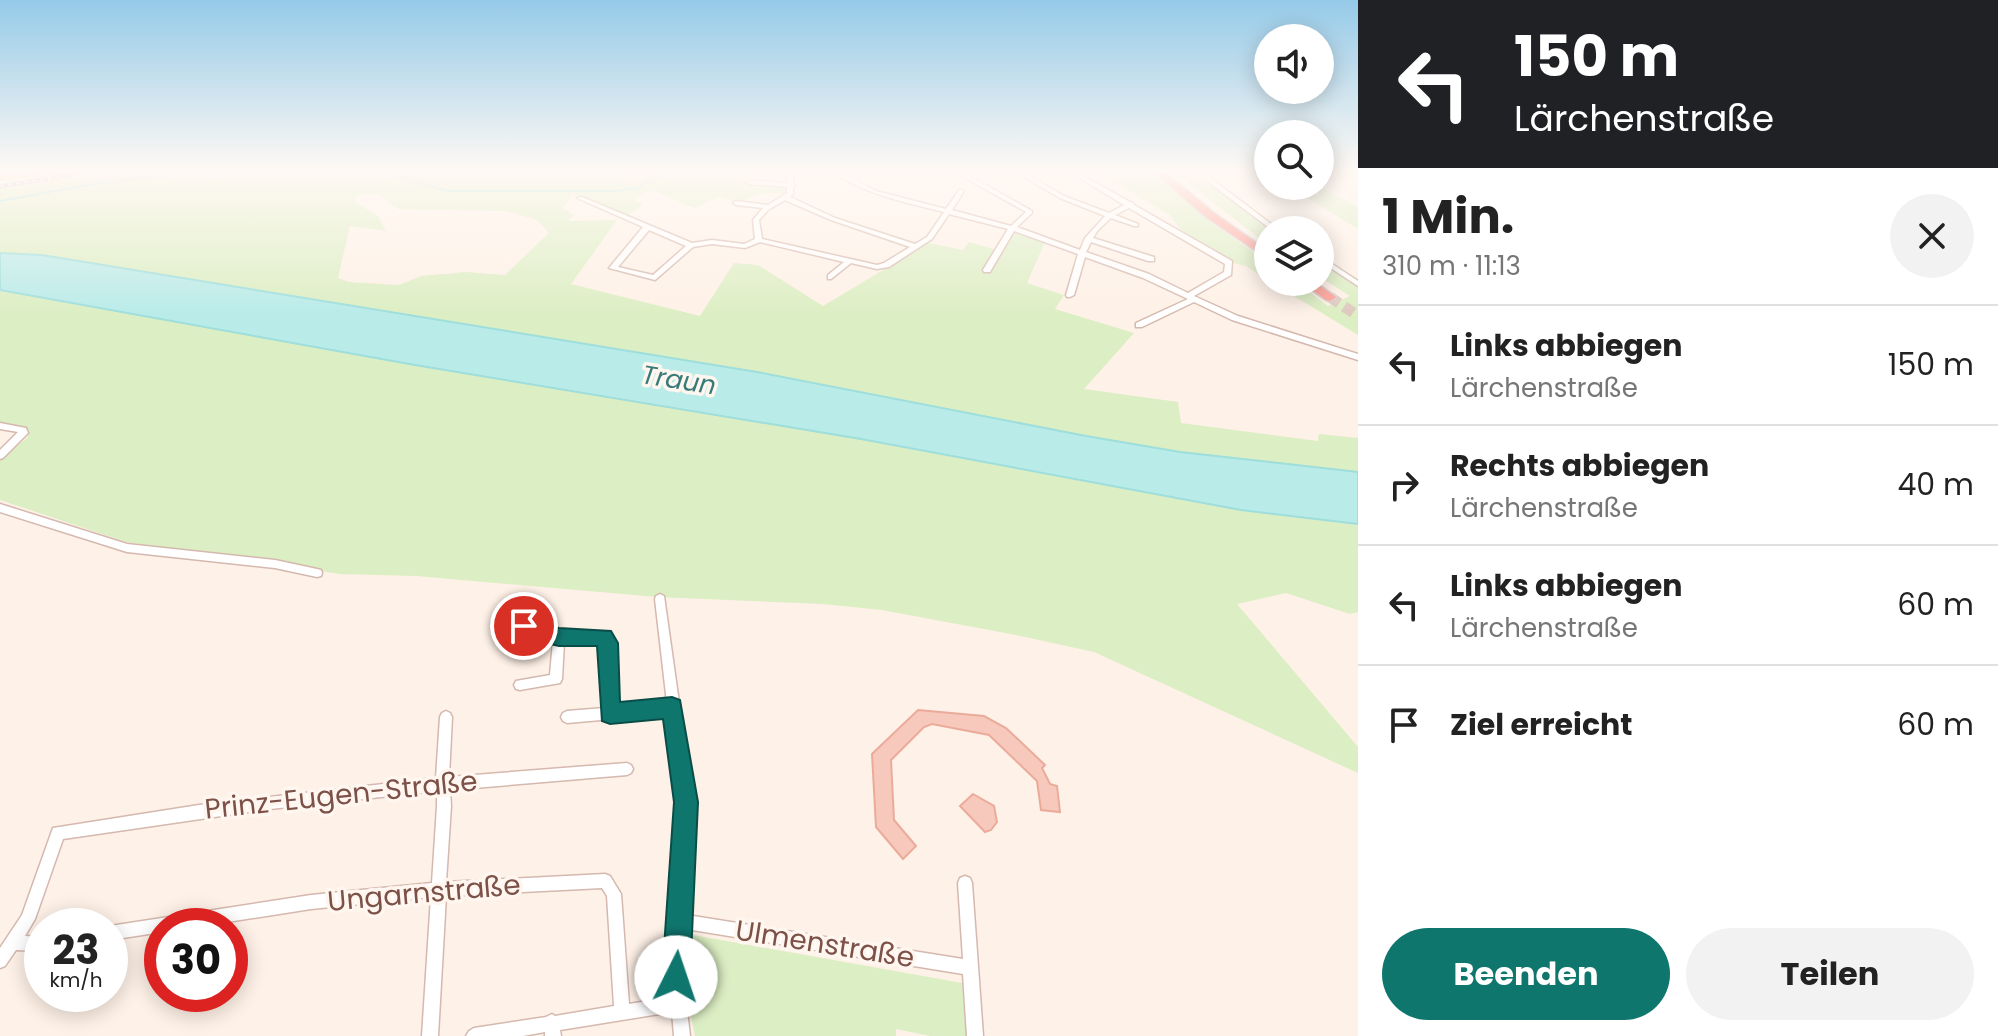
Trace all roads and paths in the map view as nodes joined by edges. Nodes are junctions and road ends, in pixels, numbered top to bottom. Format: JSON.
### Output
{"nodes":[{"id":1,"x":629,"y":219,"type":"edge"},
{"id":2,"x":757,"y":219,"type":"edge"},
{"id":3,"x":834,"y":219,"type":"edge"},
{"id":4,"x":943,"y":219,"type":"edge"},
{"id":5,"x":979,"y":219,"type":"edge"},
{"id":6,"x":1021,"y":219,"type":"edge"},
{"id":7,"x":1103,"y":219,"type":"edge"},
{"id":8,"x":1121,"y":219,"type":"edge"},
{"id":9,"x":1156,"y":219,"type":"edge"},
{"id":10,"x":1216,"y":219,"type":"edge"},
{"id":11,"x":1226,"y":219,"type":"edge"},
{"id":12,"x":1136,"y":225,"type":"dead end"},
{"id":13,"x":647,"y":227,"type":"junction"},
{"id":14,"x":1012,"y":228,"type":"junction"},
{"id":15,"x":1087,"y":239,"type":"junction"},
{"id":16,"x":1254,"y":239,"type":"edge"},
{"id":17,"x":759,"y":240,"type":"junction"},
{"id":18,"x":691,"y":245,"type":"junction"},
{"id":19,"x":1254,"y":246,"type":"edge"},
{"id":20,"x":916,"y":247,"type":"junction"},
{"id":21,"x":1081,"y":255,"type":"junction"},
{"id":22,"x":1151,"y":259,"type":"dead end"},
{"id":23,"x":850,"y":260,"type":"junction"},
{"id":24,"x":1334,"y":268,"type":"edge"},
{"id":25,"x":987,"y":270,"type":"dead end"},
{"id":26,"x":831,"y":277,"type":"dead end"},
{"id":27,"x":1358,"y":284,"type":"edge"},
{"id":28,"x":1070,"y":295,"type":"dead end"},
{"id":29,"x":1192,"y":297,"type":"junction"},
{"id":30,"x":1139,"y":325,"type":"dead end"},
{"id":31,"x":1358,"y":357,"type":"edge"},
{"id":32,"x":0,"y":426,"type":"edge"},
{"id":33,"x":0,"y":456,"type":"edge"},
{"id":34,"x":0,"y":508,"type":"edge"},
{"id":35,"x":317,"y":573,"type":"dead end"},
{"id":36,"x":530,"y":599,"type":"dead end"},
{"id":37,"x":660,"y":599,"type":"dead end"},
{"id":38,"x":559,"y":637,"type":"junction"},
{"id":39,"x":520,"y":685,"type":"dead end"},
{"id":40,"x":672,"y":708,"type":"junction"},
{"id":41,"x":610,"y":713,"type":"junction"},
{"id":42,"x":446,"y":717,"type":"dead end"},
{"id":43,"x":567,"y":717,"type":"dead end"},
{"id":44,"x":627,"y":769,"type":"dead end"},
{"id":45,"x":442,"y":782,"type":"junction"},
{"id":46,"x":965,"y":883,"type":"dead end"},
{"id":47,"x":439,"y":889,"type":"junction"},
{"id":48,"x":681,"y":921,"type":"junction"},
{"id":49,"x":128,"y":930,"type":"edge"},
{"id":50,"x":12,"y":943,"type":"junction"},
{"id":51,"x":24,"y":943,"type":"edge"},
{"id":52,"x":0,"y":961,"type":"edge"},
{"id":53,"x":969,"y":967,"type":"junction"},
{"id":54,"x":677,"y":1004,"type":"junction"},
{"id":55,"x":622,"y":1012,"type":"junction"},
{"id":56,"x":552,"y":1029,"type":"edge"},
{"id":57,"x":430,"y":1036,"type":"edge"},
{"id":58,"x":474,"y":1036,"type":"edge"},
{"id":59,"x":682,"y":1036,"type":"edge"},
{"id":60,"x":975,"y":1036,"type":"edge"}],
"edges":[{"from":1,"to":13,"type":"street"},
{"from":2,"to":17,"type":"street"},
{"from":3,"to":20,"type":"street"},
{"from":4,"to":20,"type":"street"},
{"from":5,"to":14,"type":"street"},
{"from":6,"to":14,"type":"street"},
{"from":7,"to":15,"type":"street"},
{"from":8,"to":12,"type":"street"},
{"from":9,"to":29,"type":"street"},
{"from":10,"to":19,"type":"highway"},
{"from":11,"to":16,"type":"highway"},
{"from":13,"to":18,"type":"street"},
{"from":13,"to":18,"type":"street"},
{"from":14,"to":21,"type":"street"},
{"from":14,"to":25,"type":"street"},
{"from":15,"to":21,"type":"street"},
{"from":15,"to":22,"type":"street"},
{"from":17,"to":18,"type":"street"},
{"from":17,"to":23,"type":"street"},
{"from":20,"to":23,"type":"street"},
{"from":21,"to":28,"type":"street"},
{"from":21,"to":29,"type":"street"},
{"from":23,"to":26,"type":"street"},
{"from":24,"to":27,"type":"street"},
{"from":29,"to":30,"type":"street"},
{"from":29,"to":31,"type":"street"},
{"from":32,"to":33,"type":"street"},
{"from":34,"to":35,"type":"street"},
{"from":36,"to":38,"type":"street"},
{"from":37,"to":40,"type":"street"},
{"from":38,"to":39,"type":"street"},
{"from":38,"to":41,"type":"street"},
{"from":40,"to":41,"type":"street"},
{"from":40,"to":48,"type":"street"},
{"from":41,"to":43,"type":"street"},
{"from":42,"to":45,"type":"street"},
{"from":44,"to":45,"type":"street","name":"Prinz-Eugen-Straße"},
{"from":45,"to":47,"type":"street"},
{"from":45,"to":50,"type":"street","name":"Prinz-Eugen-Straße"},
{"from":46,"to":53,"type":"street"},
{"from":47,"to":49,"type":"street","name":"Ungarnstraße"},
{"from":47,"to":55,"type":"street","name":"Ungarnstraße"},
{"from":47,"to":57,"type":"street"},
{"from":48,"to":53,"type":"street","name":"Ulmenstraße"},
{"from":48,"to":54,"type":"street"},
{"from":50,"to":51,"type":"street"},
{"from":50,"to":52,"type":"street"},
{"from":53,"to":60,"type":"street"},
{"from":54,"to":55,"type":"street"},
{"from":54,"to":59,"type":"street"},
{"from":55,"to":56,"type":"street"},
{"from":56,"to":58,"type":"street"}]}
